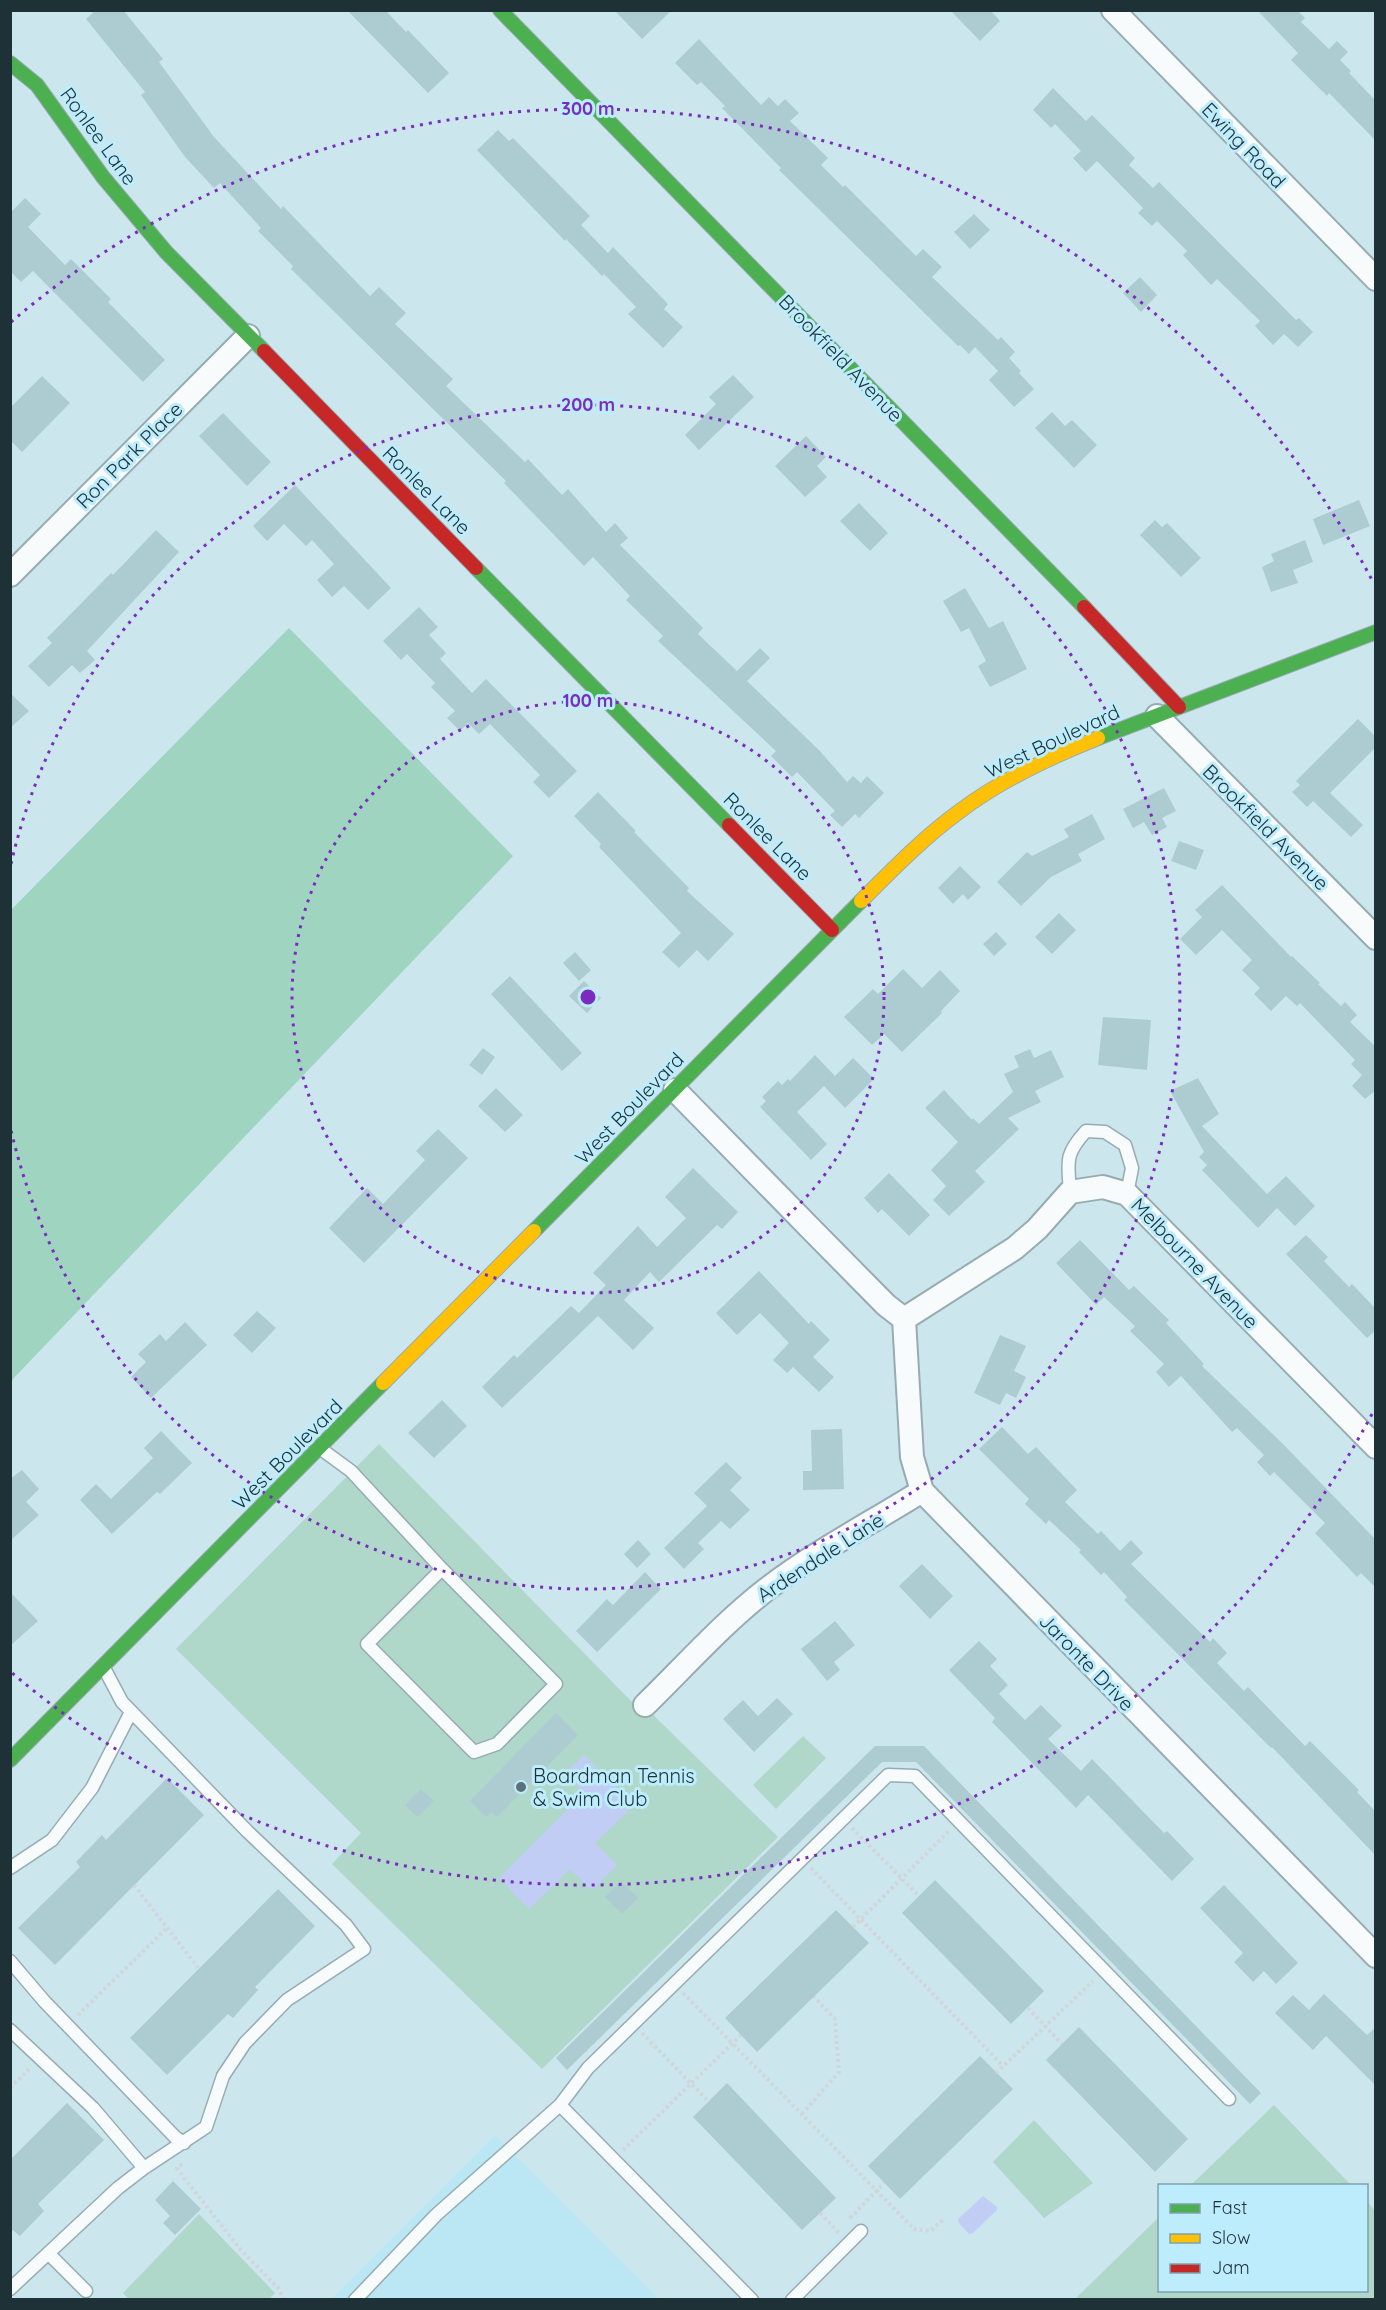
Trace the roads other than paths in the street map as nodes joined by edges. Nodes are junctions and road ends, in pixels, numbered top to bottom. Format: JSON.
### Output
{"nodes":[{"id":1,"x":500,"y":10,"type":"edge"},
{"id":2,"x":1113,"y":10,"type":"edge"},
{"id":3,"x":10,"y":63,"type":"edge"},
{"id":4,"x":1376,"y":279,"type":"edge"},
{"id":5,"x":248,"y":336,"type":"junction"},
{"id":6,"x":10,"y":575,"type":"edge"},
{"id":7,"x":1376,"y":632,"type":"edge"},
{"id":8,"x":1179,"y":707,"type":"junction"},
{"id":9,"x":1157,"y":716,"type":"junction"},
{"id":10,"x":832,"y":930,"type":"junction"},
{"id":11,"x":1376,"y":938,"type":"edge"},
{"id":12,"x":675,"y":1090,"type":"junction"},
{"id":13,"x":1070,"y":1192,"type":"junction"},
{"id":14,"x":1127,"y":1194,"type":"junction"},
{"id":15,"x":904,"y":1319,"type":"junction"},
{"id":16,"x":1376,"y":1447,"type":"edge"},
{"id":17,"x":320,"y":1448,"type":"junction"},
{"id":18,"x":922,"y":1491,"type":"junction"},
{"id":19,"x":442,"y":1569,"type":"junction"},
{"id":20,"x":104,"y":1666,"type":"junction"},
{"id":21,"x":645,"y":1705,"type":"dead end"},
{"id":22,"x":132,"y":1712,"type":"junction"},
{"id":23,"x":10,"y":1760,"type":"edge"},
{"id":24,"x":10,"y":1868,"type":"edge"},
{"id":25,"x":1376,"y":1956,"type":"edge"},
{"id":26,"x":10,"y":1961,"type":"edge"},
{"id":27,"x":10,"y":2030,"type":"edge"},
{"id":28,"x":1229,"y":2099,"type":"dead end"},
{"id":29,"x":560,"y":2105,"type":"junction"},
{"id":30,"x":183,"y":2143,"type":"junction"},
{"id":31,"x":144,"y":2168,"type":"junction"},
{"id":32,"x":861,"y":2231,"type":"road end"},
{"id":33,"x":49,"y":2254,"type":"junction"},
{"id":34,"x":10,"y":2289,"type":"edge"},
{"id":35,"x":86,"y":2291,"type":"dead end"},
{"id":36,"x":355,"y":2300,"type":"edge"},
{"id":37,"x":752,"y":2300,"type":"edge"},
{"id":38,"x":792,"y":2300,"type":"edge"}],
"edges":[{"from":1,"to":8,"type":"street","name":"Brookfield Avenue"},
{"from":2,"to":4,"type":"street","name":"Ewing Road"},
{"from":3,"to":5,"type":"street","name":"Ronlee Lane"},
{"from":5,"to":6,"type":"street","name":"Ron Park Place"},
{"from":5,"to":10,"type":"street","name":"Ronlee Lane"},
{"from":7,"to":8,"type":"street","name":"West Boulevard"},
{"from":8,"to":9,"type":"street","name":"West Boulevard"},
{"from":9,"to":10,"type":"street","name":"West Boulevard"},
{"from":9,"to":11,"type":"street","name":"Brookfield Avenue"},
{"from":10,"to":12,"type":"street","name":"West Boulevard"},
{"from":12,"to":15,"type":"street"},
{"from":12,"to":17,"type":"street","name":"West Boulevard"},
{"from":13,"to":14,"type":"street","name":"Melbourne Avenue"},
{"from":13,"to":14,"type":"lane"},
{"from":13,"to":15,"type":"street"},
{"from":14,"to":16,"type":"street","name":"Melbourne Avenue"},
{"from":15,"to":18,"type":"street","name":"Jaronte Drive"},
{"from":17,"to":19,"type":"lane"},
{"from":17,"to":20,"type":"street","name":"West Boulevard"},
{"from":18,"to":21,"type":"street","name":"Ardendale Lane"},
{"from":18,"to":25,"type":"street","name":"Jaronte Drive"},
{"from":19,"to":19,"type":"lane"},
{"from":20,"to":22,"type":"lane"},
{"from":20,"to":23,"type":"street","name":"West Boulevard"},
{"from":22,"to":24,"type":"lane"},
{"from":22,"to":30,"type":"lane"},
{"from":26,"to":30,"type":"lane"},
{"from":27,"to":31,"type":"lane"},
{"from":28,"to":29,"type":"lane"},
{"from":29,"to":36,"type":"lane"},
{"from":29,"to":37,"type":"lane"},
{"from":30,"to":31,"type":"lane"},
{"from":31,"to":33,"type":"lane"},
{"from":32,"to":38,"type":"lane"},
{"from":33,"to":34,"type":"lane"},
{"from":33,"to":35,"type":"lane"}]}
